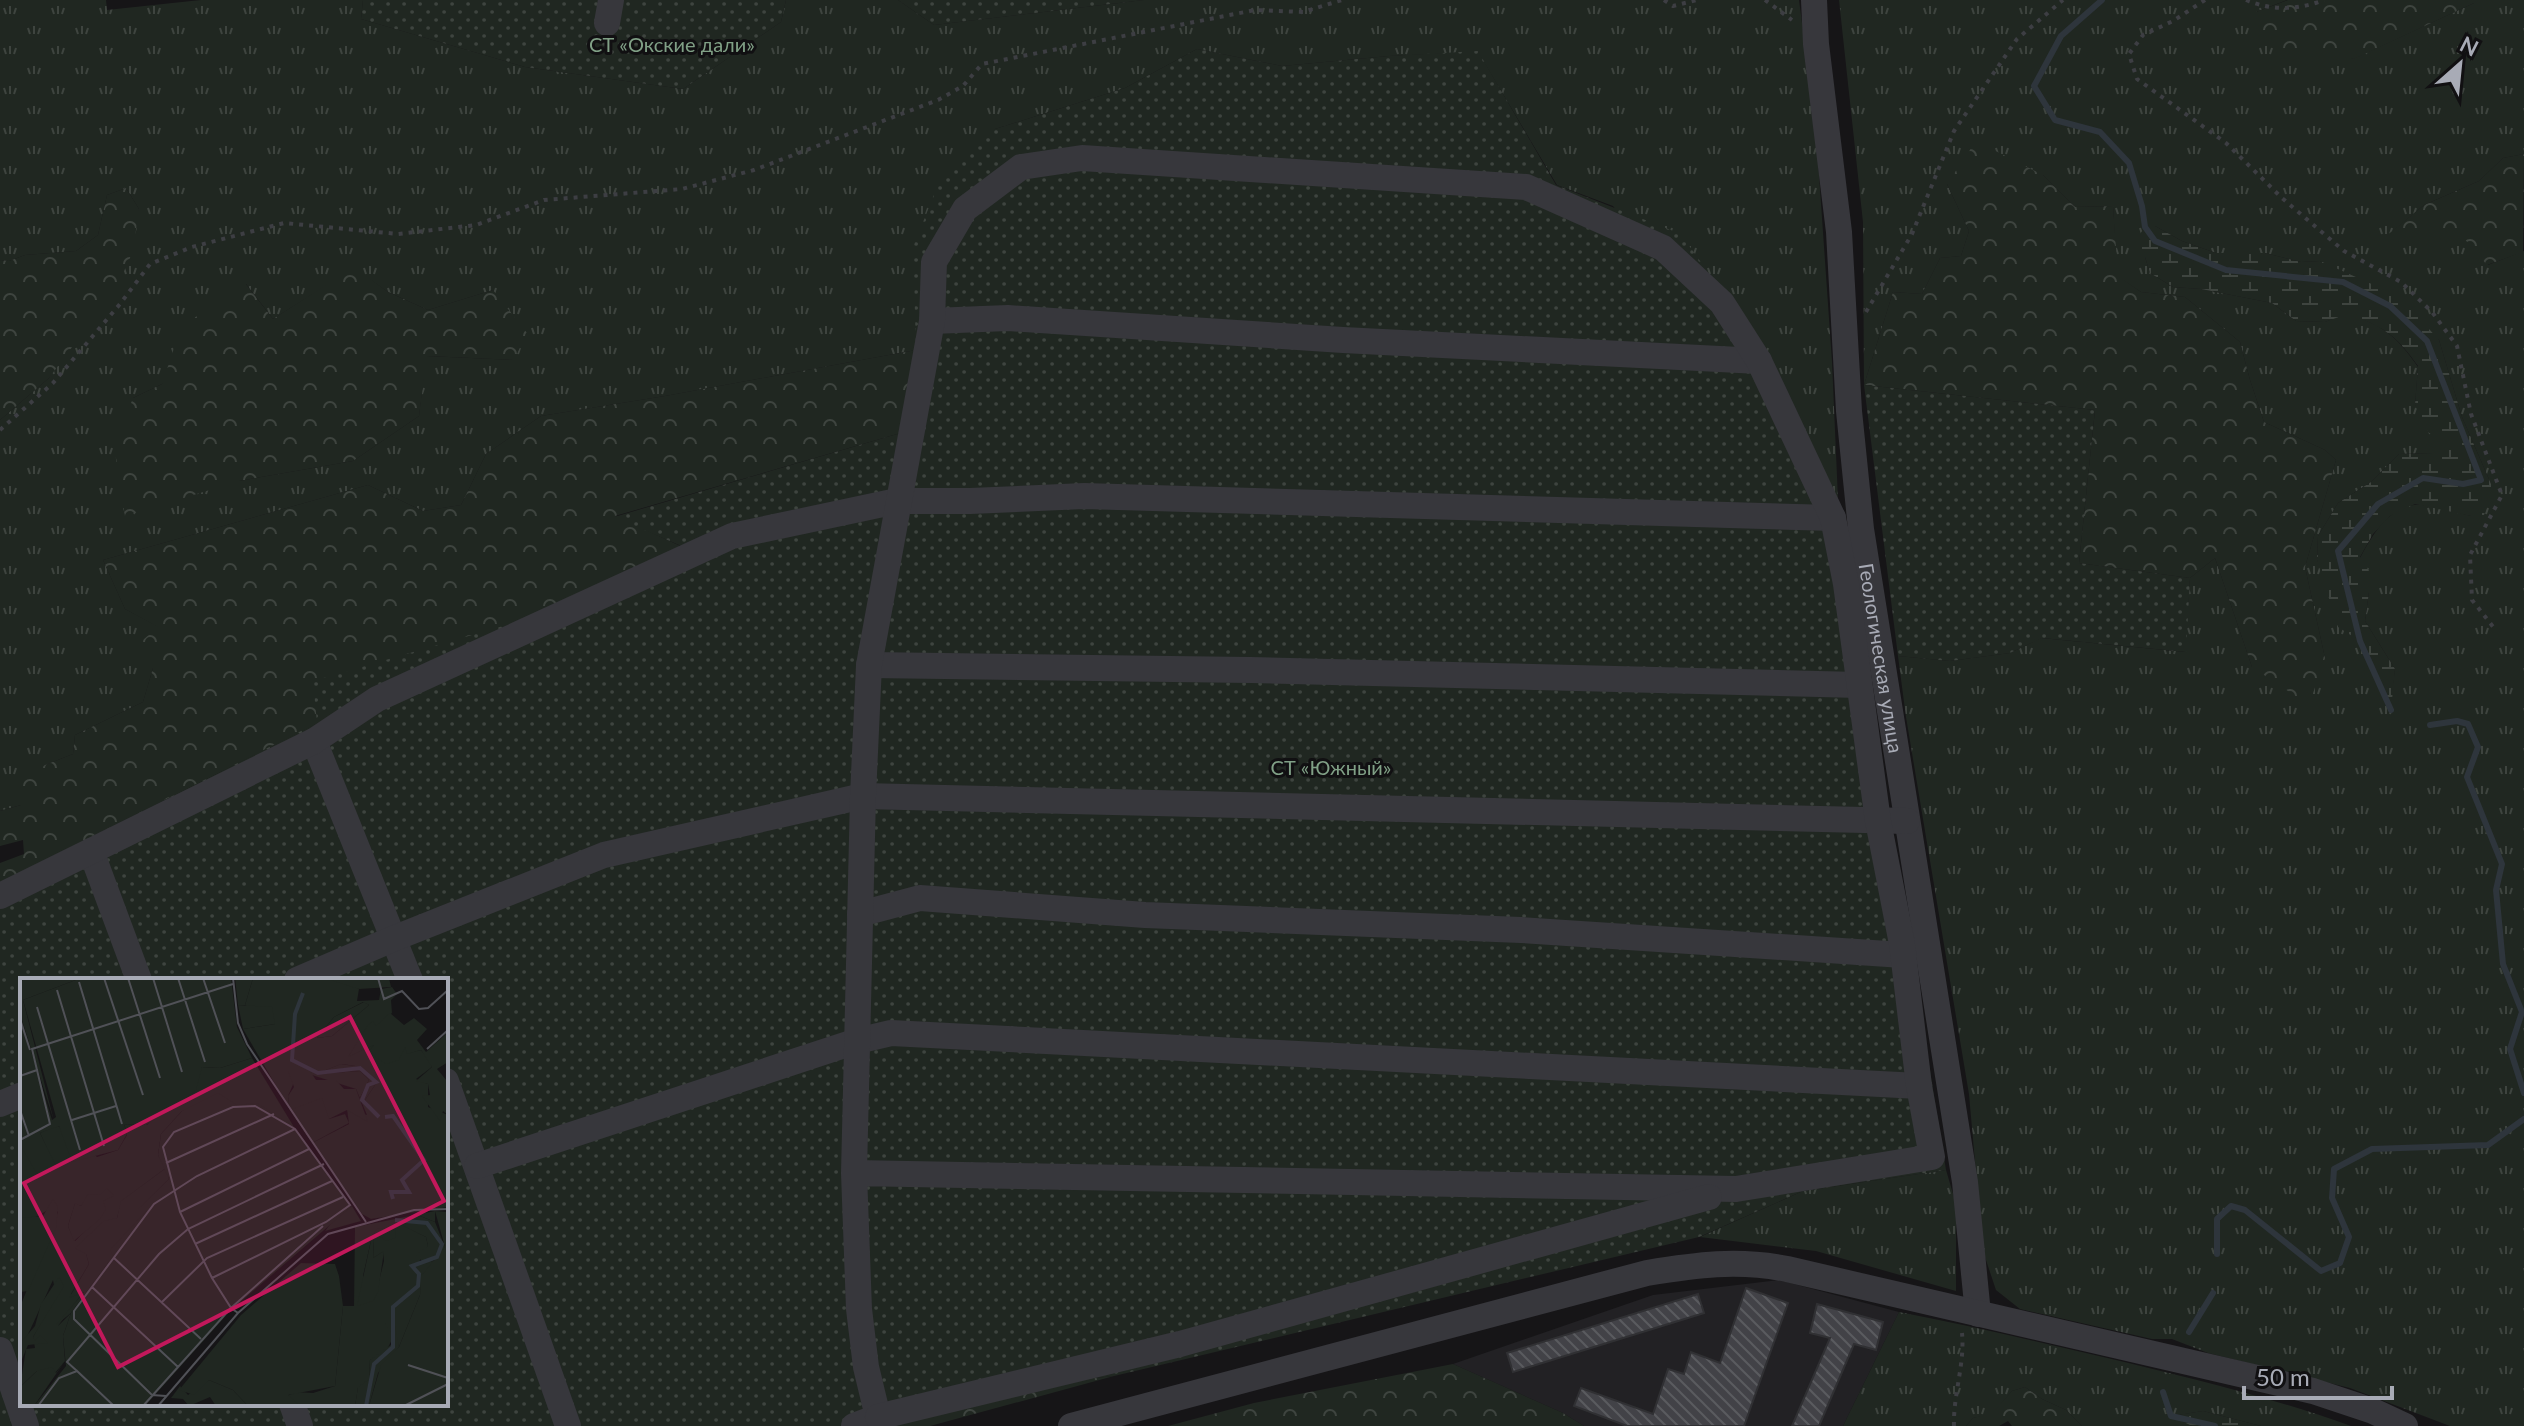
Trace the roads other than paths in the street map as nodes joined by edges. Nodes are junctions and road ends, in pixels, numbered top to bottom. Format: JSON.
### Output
{"nodes":[{"id":1,"x":1814,"y":0,"type":"edge"},
{"id":2,"x":932,"y":321,"type":"junction"},
{"id":3,"x":1759,"y":361,"type":"junction"},
{"id":4,"x":897,"y":501,"type":"junction"},
{"id":5,"x":1833,"y":518,"type":"junction"},
{"id":6,"x":869,"y":665,"type":"junction"},
{"id":7,"x":1859,"y":685,"type":"junction"},
{"id":8,"x":314,"y":741,"type":"junction"},
{"id":9,"x":863,"y":796,"type":"junction"},
{"id":10,"x":1878,"y":821,"type":"junction"},
{"id":11,"x":1907,"y":821,"type":"junction"},
{"id":12,"x":91,"y":851,"type":"junction"},
{"id":13,"x":0,"y":896,"type":"edge"},
{"id":14,"x":860,"y":914,"type":"junction"},
{"id":15,"x":395,"y":938,"type":"junction"},
{"id":16,"x":1903,"y":955,"type":"junction"},
{"id":17,"x":138,"y":978,"type":"edge"},
{"id":18,"x":302,"y":978,"type":"edge"},
{"id":19,"x":409,"y":978,"type":"edge"},
{"id":20,"x":857,"y":1041,"type":"junction"},
{"id":21,"x":448,"y":1086,"type":"edge"},
{"id":22,"x":1919,"y":1086,"type":"junction"},
{"id":23,"x":20,"y":1096,"type":"edge"},
{"id":24,"x":0,"y":1104,"type":"edge"},
{"id":25,"x":477,"y":1166,"type":"junction"},
{"id":26,"x":854,"y":1173,"type":"junction"},
{"id":27,"x":1736,"y":1189,"type":"junction"},
{"id":28,"x":1970,"y":1313,"type":"junction"},
{"id":29,"x":0,"y":1350,"type":"edge"},
{"id":30,"x":293,"y":1406,"type":"edge"},
{"id":31,"x":872,"y":1423,"type":"edge"},
{"id":32,"x":26,"y":1426,"type":"edge"},
{"id":33,"x":300,"y":1426,"type":"edge"},
{"id":34,"x":568,"y":1426,"type":"edge"},
{"id":35,"x":1071,"y":1426,"type":"edge"},
{"id":36,"x":2405,"y":1426,"type":"edge"}],
"edges":[{"from":1,"to":11,"type":"street","name":"Геологическая улица"},
{"from":2,"to":3,"type":"street"},
{"from":2,"to":3,"type":"street"},
{"from":2,"to":4,"type":"street"},
{"from":3,"to":5,"type":"street"},
{"from":4,"to":5,"type":"street"},
{"from":4,"to":6,"type":"street"},
{"from":4,"to":8,"type":"street"},
{"from":5,"to":7,"type":"street"},
{"from":6,"to":7,"type":"street"},
{"from":6,"to":9,"type":"street"},
{"from":7,"to":10,"type":"street"},
{"from":8,"to":12,"type":"street"},
{"from":8,"to":15,"type":"street"},
{"from":9,"to":10,"type":"street"},
{"from":9,"to":14,"type":"street"},
{"from":9,"to":15,"type":"street"},
{"from":10,"to":11,"type":"street"},
{"from":10,"to":16,"type":"street"},
{"from":11,"to":28,"type":"street","name":"Геологическая улица"},
{"from":12,"to":13,"type":"street"},
{"from":12,"to":17,"type":"street"},
{"from":14,"to":16,"type":"street"},
{"from":14,"to":20,"type":"street"},
{"from":15,"to":18,"type":"street"},
{"from":15,"to":19,"type":"street"},
{"from":16,"to":22,"type":"street"},
{"from":20,"to":22,"type":"street"},
{"from":20,"to":25,"type":"street"},
{"from":20,"to":26,"type":"street"},
{"from":21,"to":25,"type":"street"},
{"from":22,"to":27,"type":"street"},
{"from":23,"to":24,"type":"street"},
{"from":25,"to":34,"type":"street"},
{"from":26,"to":27,"type":"street"},
{"from":26,"to":31,"type":"street"},
{"from":27,"to":31,"type":"street"},
{"from":28,"to":35,"type":"street"},
{"from":28,"to":36,"type":"street"},
{"from":29,"to":32,"type":"street"},
{"from":30,"to":33,"type":"street"}]}
